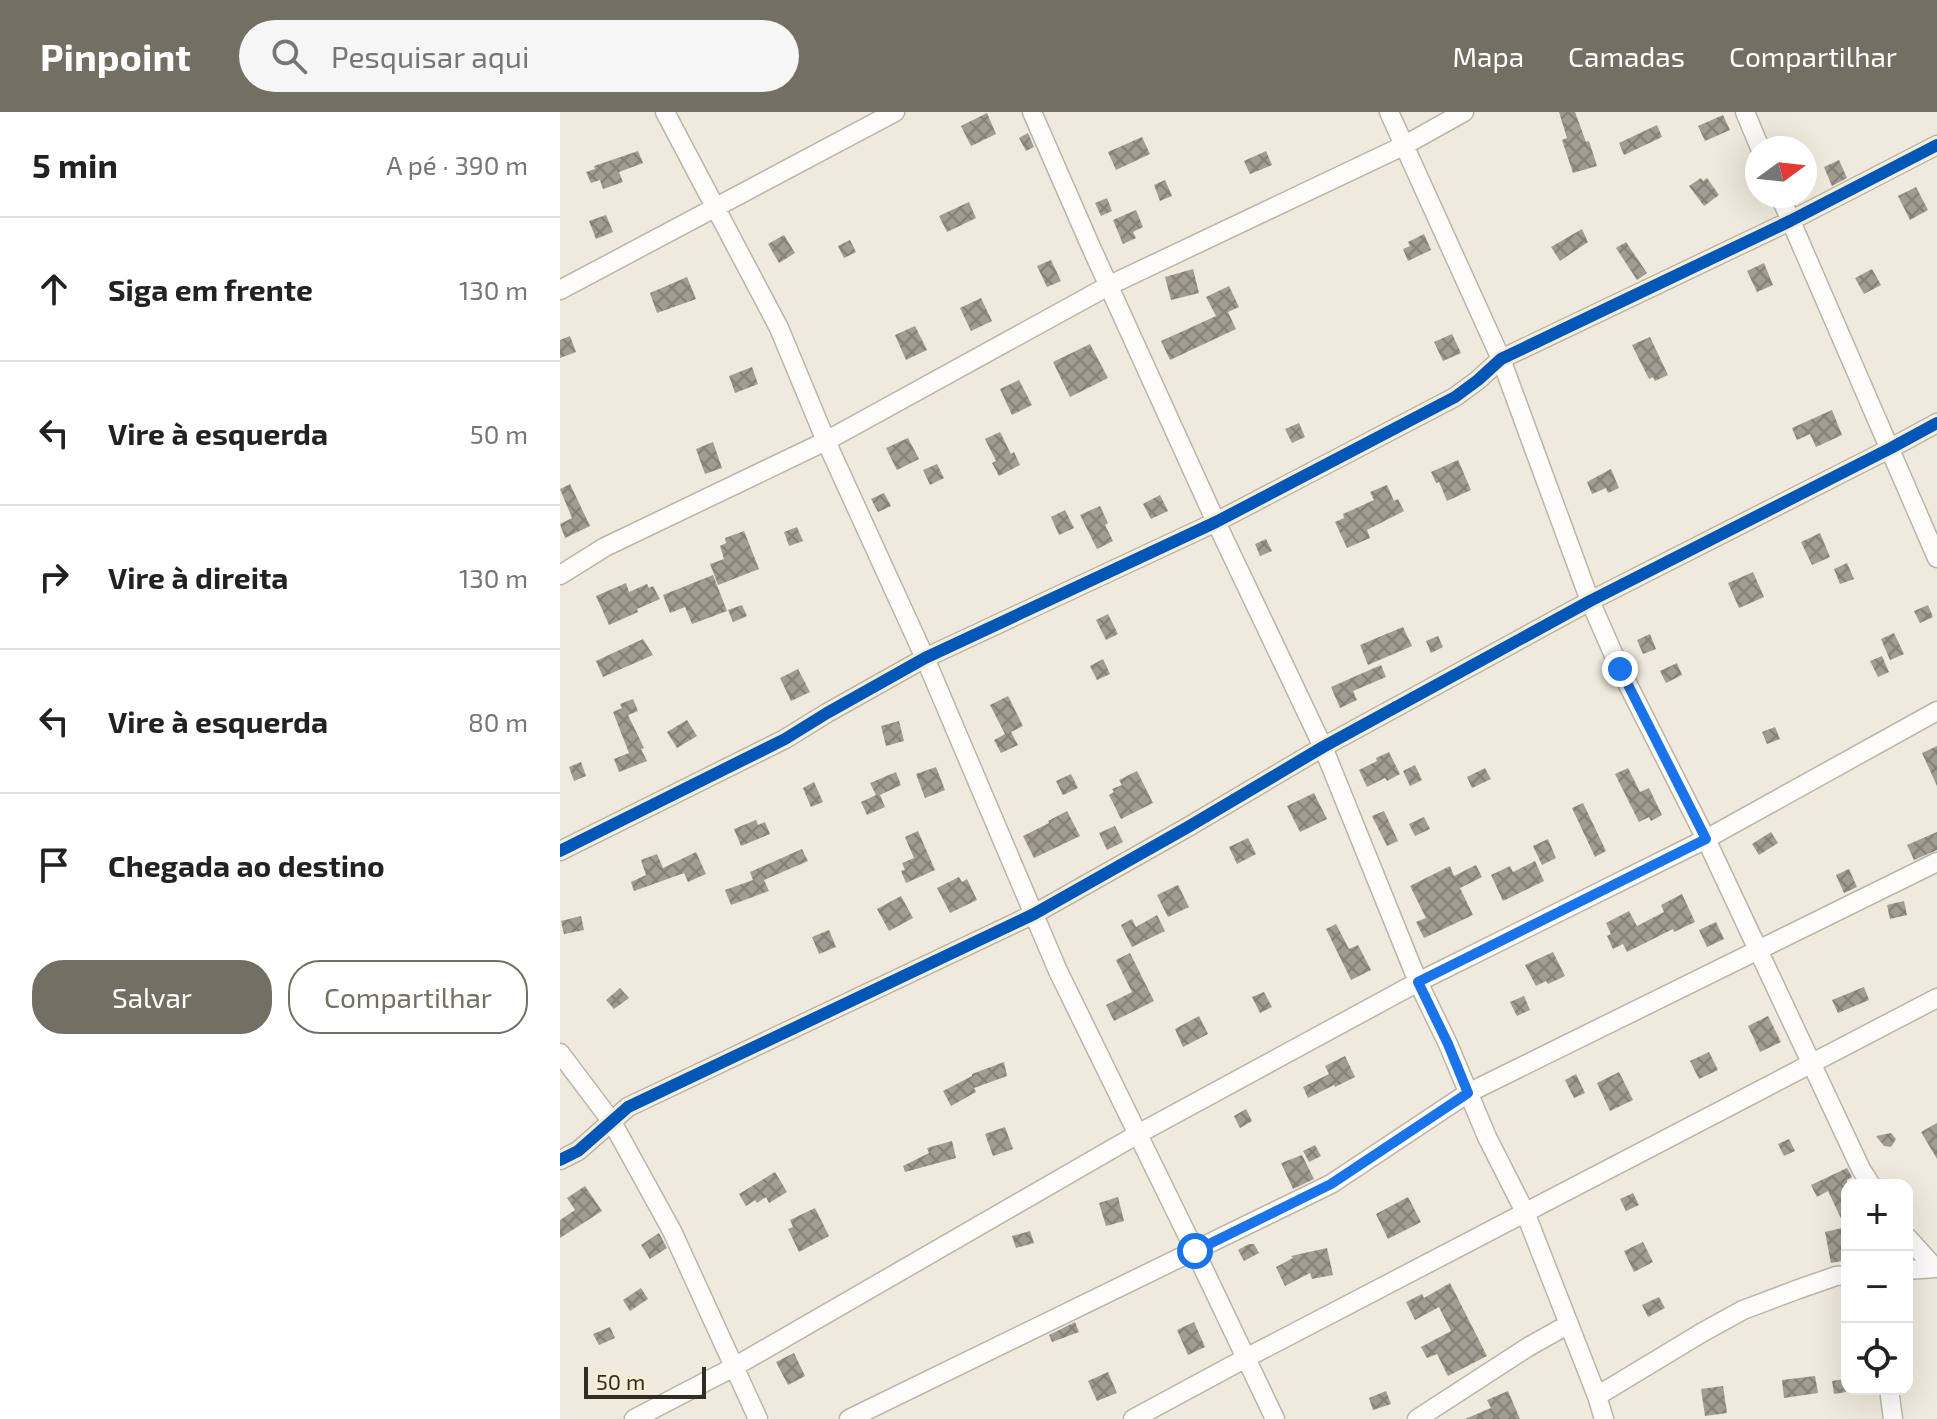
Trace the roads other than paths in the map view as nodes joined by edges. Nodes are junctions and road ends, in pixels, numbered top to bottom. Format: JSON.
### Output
{"nodes":[{"id":1,"x":665,"y":112,"type":"edge"},
{"id":2,"x":895,"y":112,"type":"edge"},
{"id":3,"x":1032,"y":112,"type":"edge"},
{"id":4,"x":1389,"y":112,"type":"edge"},
{"id":5,"x":1464,"y":112,"type":"edge"},
{"id":6,"x":1745,"y":112,"type":"edge"},
{"id":7,"x":1755,"y":136,"type":"edge"},
{"id":8,"x":1405,"y":145,"type":"junction"},
{"id":9,"x":1937,"y":145,"type":"edge"},
{"id":10,"x":715,"y":207,"type":"junction"},
{"id":11,"x":1785,"y":208,"type":"edge"},
{"id":12,"x":1790,"y":221,"type":"junction"},
{"id":13,"x":1110,"y":285,"type":"junction"},
{"id":14,"x":560,"y":290,"type":"edge"},
{"id":15,"x":1501,"y":359,"type":"junction"},
{"id":16,"x":1937,"y":423,"type":"edge"},
{"id":17,"x":826,"y":441,"type":"junction"},
{"id":18,"x":1891,"y":448,"type":"junction"},
{"id":19,"x":1216,"y":522,"type":"junction"},
{"id":20,"x":1937,"y":558,"type":"edge"},
{"id":21,"x":560,"y":575,"type":"edge"},
{"id":22,"x":1590,"y":601,"type":"junction"},
{"id":23,"x":925,"y":658,"type":"junction"},
{"id":24,"x":1937,"y":711,"type":"edge"},
{"id":25,"x":1323,"y":747,"type":"junction"},
{"id":26,"x":1706,"y":839,"type":"junction"},
{"id":27,"x":560,"y":851,"type":"edge"},
{"id":28,"x":1937,"y":862,"type":"edge"},
{"id":29,"x":1034,"y":914,"type":"junction"},
{"id":30,"x":1758,"y":949,"type":"junction"},
{"id":31,"x":1418,"y":982,"type":"junction"},
{"id":32,"x":1937,"y":998,"type":"edge"},
{"id":33,"x":560,"y":1053,"type":"edge"},
{"id":34,"x":1810,"y":1063,"type":"junction"},
{"id":35,"x":1468,"y":1093,"type":"junction"},
{"id":36,"x":612,"y":1122,"type":"junction"},
{"id":37,"x":1138,"y":1134,"type":"junction"},
{"id":38,"x":560,"y":1160,"type":"edge"},
{"id":39,"x":1867,"y":1179,"type":"edge"},
{"id":40,"x":1525,"y":1212,"type":"junction"},
{"id":41,"x":1913,"y":1243,"type":"edge"},
{"id":42,"x":1195,"y":1251,"type":"junction"},
{"id":43,"x":1936,"y":1268,"type":"edge"},
{"id":44,"x":1913,"y":1270,"type":"edge"},
{"id":45,"x":1841,"y":1276,"type":"edge"},
{"id":46,"x":1569,"y":1324,"type":"junction"},
{"id":47,"x":1246,"y":1358,"type":"junction"},
{"id":48,"x":734,"y":1367,"type":"junction"},
{"id":49,"x":1890,"y":1395,"type":"edge"},
{"id":50,"x":1597,"y":1396,"type":"junction"},
{"id":51,"x":634,"y":1419,"type":"edge"},
{"id":52,"x":758,"y":1419,"type":"edge"},
{"id":53,"x":849,"y":1419,"type":"edge"},
{"id":54,"x":1133,"y":1419,"type":"edge"},
{"id":55,"x":1275,"y":1419,"type":"edge"},
{"id":56,"x":1417,"y":1419,"type":"edge"},
{"id":57,"x":1604,"y":1419,"type":"edge"},
{"id":58,"x":1893,"y":1419,"type":"edge"}],
"edges":[{"from":1,"to":10,"type":"street"},
{"from":2,"to":10,"type":"street"},
{"from":3,"to":13,"type":"street"},
{"from":4,"to":8,"type":"street"},
{"from":5,"to":8,"type":"street"},
{"from":6,"to":7,"type":"street"},
{"from":8,"to":13,"type":"street"},
{"from":8,"to":15,"type":"street"},
{"from":9,"to":12,"type":"street"},
{"from":10,"to":14,"type":"street"},
{"from":10,"to":17,"type":"street"},
{"from":11,"to":12,"type":"street"},
{"from":12,"to":15,"type":"street"},
{"from":12,"to":18,"type":"street"},
{"from":13,"to":17,"type":"street"},
{"from":13,"to":19,"type":"street"},
{"from":15,"to":19,"type":"street"},
{"from":15,"to":22,"type":"street"},
{"from":16,"to":18,"type":"street"},
{"from":17,"to":21,"type":"street"},
{"from":17,"to":23,"type":"street"},
{"from":18,"to":20,"type":"street"},
{"from":18,"to":22,"type":"street"},
{"from":19,"to":23,"type":"street"},
{"from":19,"to":25,"type":"street"},
{"from":22,"to":25,"type":"street"},
{"from":22,"to":26,"type":"street"},
{"from":23,"to":27,"type":"street"},
{"from":23,"to":29,"type":"street"},
{"from":24,"to":26,"type":"street"},
{"from":25,"to":29,"type":"street"},
{"from":25,"to":31,"type":"street"},
{"from":26,"to":30,"type":"street"},
{"from":26,"to":31,"type":"street"},
{"from":28,"to":30,"type":"street"},
{"from":29,"to":36,"type":"street"},
{"from":29,"to":37,"type":"street"},
{"from":30,"to":34,"type":"street"},
{"from":30,"to":35,"type":"street"},
{"from":31,"to":35,"type":"street"},
{"from":31,"to":37,"type":"street"},
{"from":32,"to":34,"type":"street"},
{"from":33,"to":36,"type":"street"},
{"from":34,"to":39,"type":"street"},
{"from":34,"to":40,"type":"street"},
{"from":35,"to":40,"type":"street"},
{"from":35,"to":42,"type":"street"},
{"from":36,"to":38,"type":"street"},
{"from":36,"to":48,"type":"street"},
{"from":37,"to":42,"type":"street"},
{"from":37,"to":48,"type":"street"},
{"from":40,"to":46,"type":"street"},
{"from":40,"to":47,"type":"street"},
{"from":41,"to":43,"type":"street"},
{"from":42,"to":47,"type":"street"},
{"from":42,"to":53,"type":"street"},
{"from":43,"to":44,"type":"street"},
{"from":45,"to":50,"type":"street"},
{"from":46,"to":50,"type":"street"},
{"from":46,"to":56,"type":"street"},
{"from":47,"to":54,"type":"street"},
{"from":47,"to":55,"type":"street"},
{"from":48,"to":51,"type":"street"},
{"from":48,"to":52,"type":"street"},
{"from":49,"to":58,"type":"street"},
{"from":50,"to":57,"type":"street"}]}
